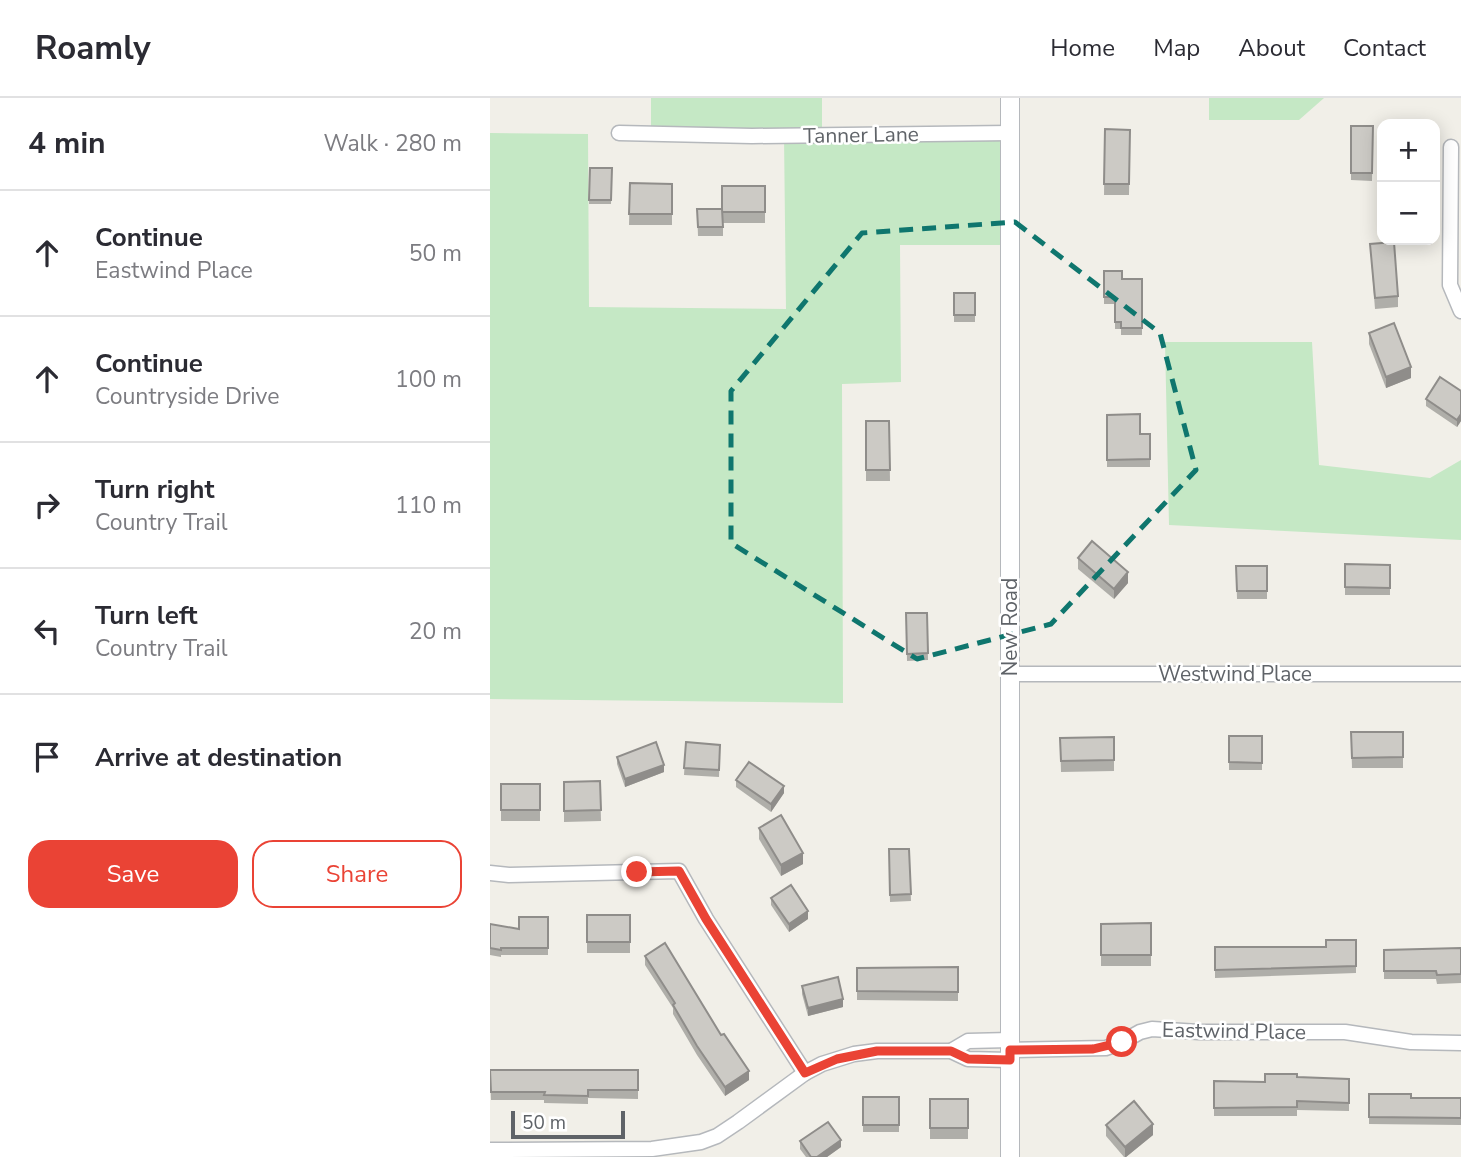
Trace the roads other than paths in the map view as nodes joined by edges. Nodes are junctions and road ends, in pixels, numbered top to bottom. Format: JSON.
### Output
{"nodes":[{"id":1,"x":1010,"y":98,"type":"edge"},
{"id":2,"x":619,"y":133,"type":"dead end"},
{"id":3,"x":1010,"y":133,"type":"junction"},
{"id":4,"x":1451,"y":147,"type":"dead end"},
{"id":5,"x":1461,"y":311,"type":"edge"},
{"id":6,"x":1010,"y":674,"type":"junction"},
{"id":7,"x":1461,"y":674,"type":"edge"},
{"id":8,"x":490,"y":873,"type":"edge"},
{"id":9,"x":1461,"y":1043,"type":"edge"},
{"id":10,"x":1010,"y":1050,"type":"junction"},
{"id":11,"x":805,"y":1073,"type":"junction"},
{"id":12,"x":490,"y":1150,"type":"edge"},
{"id":13,"x":1010,"y":1157,"type":"edge"}],
"edges":[{"from":1,"to":3,"type":"street","name":"New Road"},
{"from":2,"to":3,"type":"street","name":"Tanner Lane"},
{"from":3,"to":6,"type":"street","name":"New Road"},
{"from":4,"to":5,"type":"street"},
{"from":6,"to":7,"type":"street","name":"Westwind Place"},
{"from":6,"to":10,"type":"street","name":"New Road"},
{"from":8,"to":11,"type":"street"},
{"from":9,"to":10,"type":"street","name":"Eastwind Place"},
{"from":10,"to":11,"type":"street","name":"Eastwind Place"},
{"from":10,"to":13,"type":"street","name":"New Road"},
{"from":11,"to":12,"type":"street","name":"Eastwind Place"}]}
